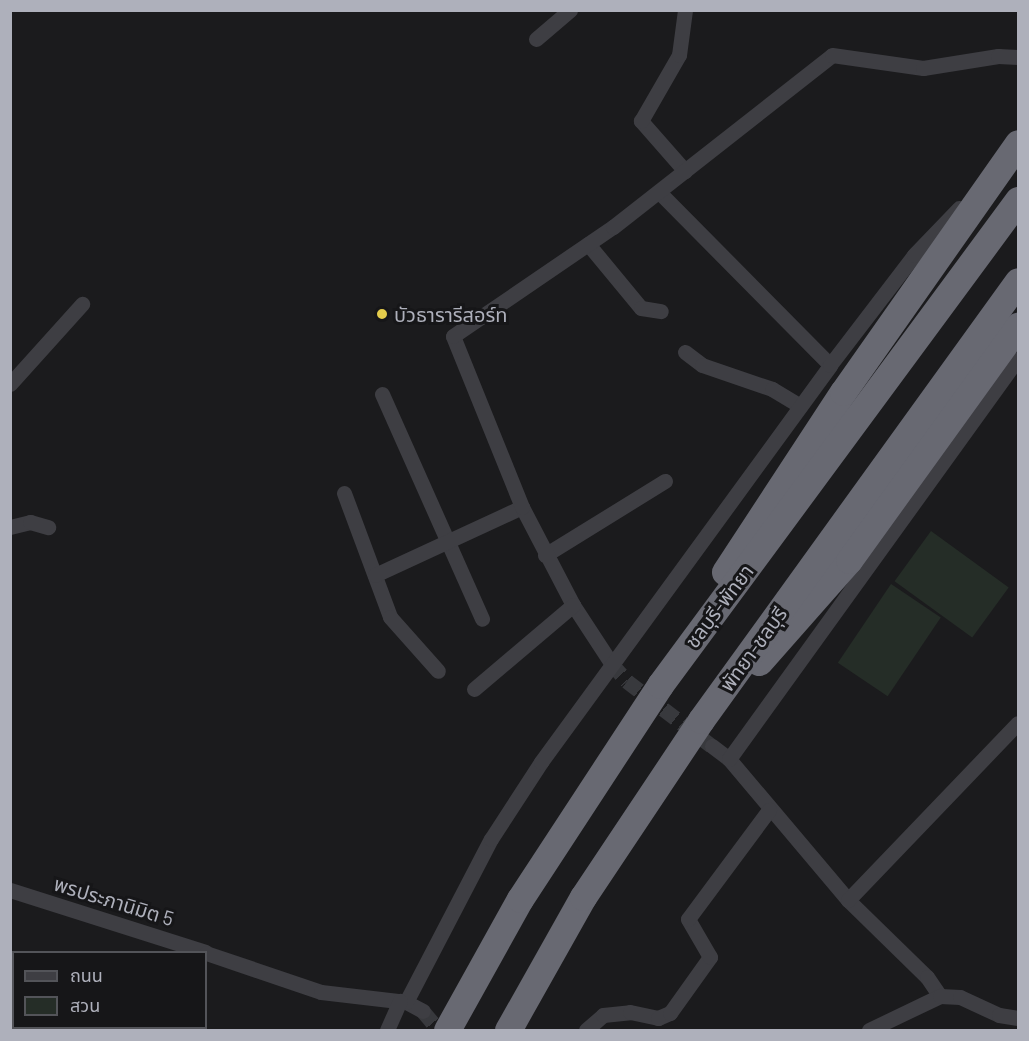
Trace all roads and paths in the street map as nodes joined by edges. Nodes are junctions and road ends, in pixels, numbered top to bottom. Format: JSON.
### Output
{"nodes":[{"id":1,"x":570,"y":10,"type":"edge"},
{"id":2,"x":685,"y":10,"type":"edge"},
{"id":3,"x":536,"y":39,"type":"dead end"},
{"id":4,"x":1018,"y":57,"type":"edge"},
{"id":5,"x":1014,"y":150,"type":"edge"},
{"id":6,"x":685,"y":171,"type":"junction"},
{"id":7,"x":659,"y":192,"type":"junction"},
{"id":8,"x":1018,"y":200,"type":"edge"},
{"id":9,"x":588,"y":244,"type":"junction"},
{"id":10,"x":1018,"y":281,"type":"edge"},
{"id":11,"x":82,"y":304,"type":"dead end"},
{"id":12,"x":661,"y":311,"type":"dead end"},
{"id":13,"x":1018,"y":326,"type":"edge"},
{"id":14,"x":684,"y":352,"type":"dead end"},
{"id":15,"x":1018,"y":359,"type":"edge"},
{"id":16,"x":830,"y":365,"type":"junction"},
{"id":17,"x":10,"y":384,"type":"edge"},
{"id":18,"x":381,"y":394,"type":"dead end"},
{"id":19,"x":800,"y":406,"type":"junction"},
{"id":20,"x":665,"y":481,"type":"dead end"},
{"id":21,"x":344,"y":493,"type":"dead end"},
{"id":22,"x":522,"y":507,"type":"junction"},
{"id":23,"x":10,"y":527,"type":"edge"},
{"id":24,"x":48,"y":527,"type":"dead end"},
{"id":25,"x":448,"y":544,"type":"junction"},
{"id":26,"x":545,"y":555,"type":"junction"},
{"id":27,"x":375,"y":575,"type":"junction"},
{"id":28,"x":573,"y":605,"type":"junction"},
{"id":29,"x":482,"y":619,"type":"dead end"},
{"id":30,"x":611,"y":663,"type":"junction"},
{"id":31,"x":438,"y":671,"type":"dead end"},
{"id":32,"x":660,"y":685,"type":"junction"},
{"id":33,"x":474,"y":688,"type":"dead end"},
{"id":34,"x":701,"y":720,"type":"junction"},
{"id":35,"x":1018,"y":723,"type":"edge"},
{"id":36,"x":712,"y":746,"type":"tunnel mouth"},
{"id":37,"x":729,"y":759,"type":"junction"},
{"id":38,"x":769,"y":810,"type":"junction"},
{"id":39,"x":10,"y":890,"type":"edge"},
{"id":40,"x":848,"y":900,"type":"junction"},
{"id":41,"x":199,"y":951,"type":"edge"},
{"id":42,"x":207,"y":954,"type":"edge"},
{"id":43,"x":940,"y":996,"type":"junction"},
{"id":44,"x":403,"y":1002,"type":"junction"},
{"id":45,"x":423,"y":1011,"type":"tunnel mouth"},
{"id":46,"x":1018,"y":1018,"type":"edge"},
{"id":47,"x":387,"y":1030,"type":"edge"},
{"id":48,"x":447,"y":1030,"type":"edge"},
{"id":49,"x":508,"y":1030,"type":"edge"},
{"id":50,"x":586,"y":1030,"type":"edge"},
{"id":51,"x":869,"y":1030,"type":"edge"}],
"edges":[{"from":1,"to":3,"type":"street"},
{"from":2,"to":6,"type":"street"},
{"from":4,"to":6,"type":"street"},
{"from":5,"to":16,"type":"street"},
{"from":5,"to":32,"type":"highway"},
{"from":6,"to":7,"type":"street"},
{"from":7,"to":9,"type":"street"},
{"from":7,"to":16,"type":"street"},
{"from":8,"to":32,"type":"highway","name":"ชลบุรี-พัทยา"},
{"from":9,"to":12,"type":"street"},
{"from":9,"to":22,"type":"street"},
{"from":10,"to":34,"type":"highway","name":"พัทยา-ชลบุรี"},
{"from":11,"to":17,"type":"street"},
{"from":13,"to":34,"type":"highway"},
{"from":14,"to":19,"type":"street"},
{"from":15,"to":37,"type":"street"},
{"from":16,"to":19,"type":"street"},
{"from":18,"to":25,"type":"street"},
{"from":19,"to":30,"type":"street"},
{"from":20,"to":26,"type":"street"},
{"from":21,"to":27,"type":"street"},
{"from":22,"to":25,"type":"street"},
{"from":22,"to":26,"type":"street"},
{"from":23,"to":24,"type":"street"},
{"from":25,"to":27,"type":"street"},
{"from":25,"to":29,"type":"street"},
{"from":26,"to":28,"type":"street"},
{"from":27,"to":31,"type":"street"},
{"from":28,"to":30,"type":"street"},
{"from":28,"to":33,"type":"street"},
{"from":30,"to":44,"type":"street"},
{"from":32,"to":48,"type":"highway","name":"ชลบุรี-พัทยา"},
{"from":34,"to":49,"type":"highway","name":"พัทยา-ชลบุรี"},
{"from":35,"to":40,"type":"street"},
{"from":36,"to":37,"type":"street"},
{"from":37,"to":38,"type":"street"},
{"from":38,"to":40,"type":"street"},
{"from":38,"to":50,"type":"street"},
{"from":39,"to":41,"type":"street","name":"พรประภานิมิต 5"},
{"from":40,"to":43,"type":"street"},
{"from":42,"to":44,"type":"street","name":"พรประภานิมิต 5"},
{"from":43,"to":46,"type":"street"},
{"from":43,"to":51,"type":"street"},
{"from":44,"to":45,"type":"street","name":"พรประภานิมิต 5"},
{"from":44,"to":47,"type":"street"}]}
